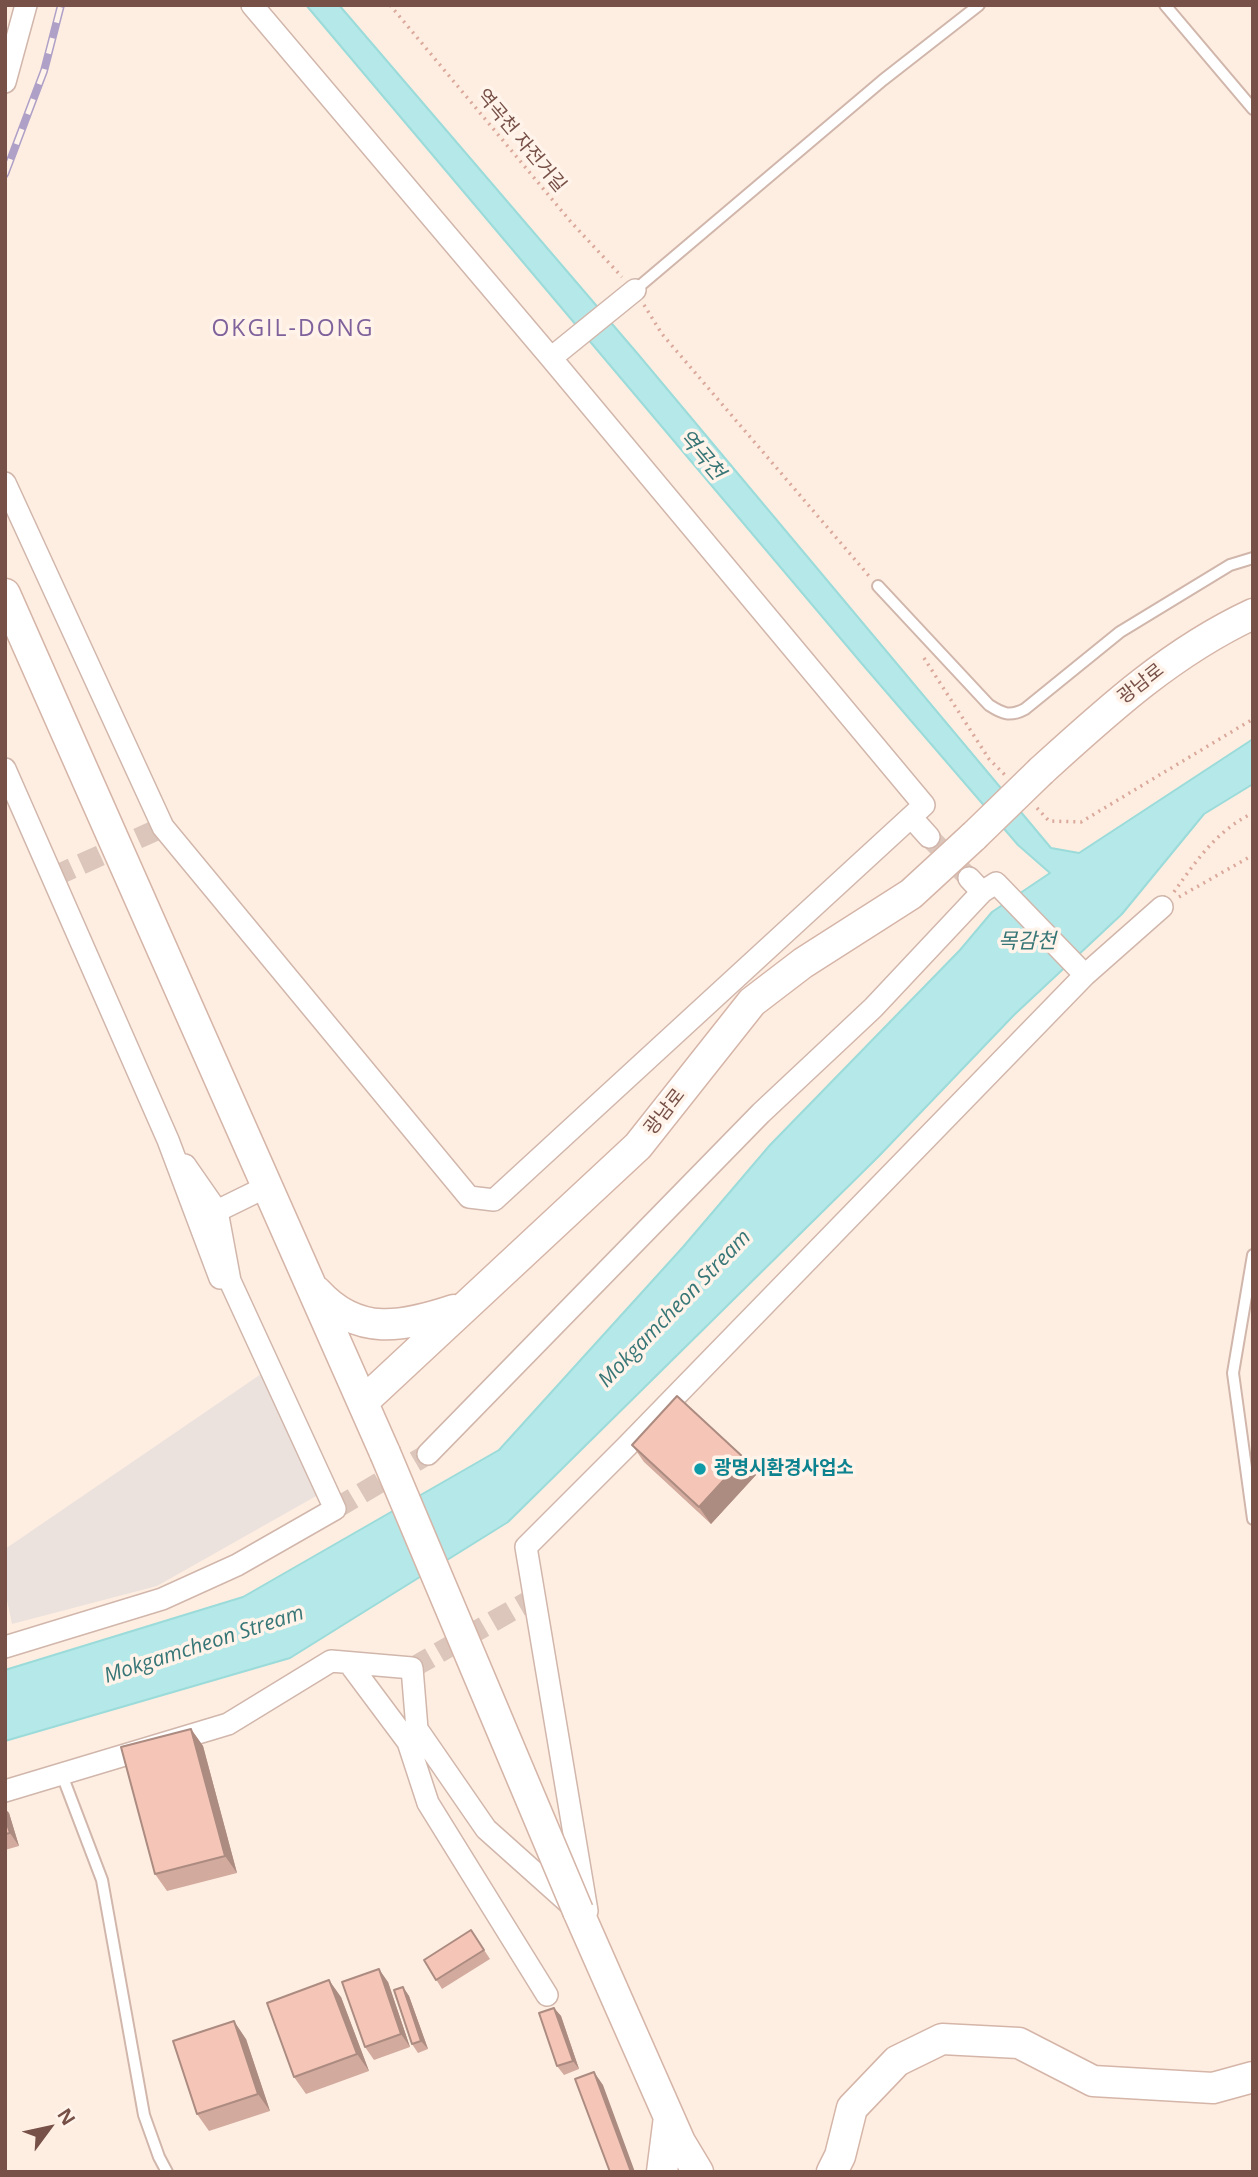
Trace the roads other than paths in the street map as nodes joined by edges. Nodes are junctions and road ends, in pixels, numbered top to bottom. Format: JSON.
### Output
{"nodes":[{"id":1,"x":26,"y":5,"type":"edge"},
{"id":2,"x":252,"y":5,"type":"edge"},
{"id":3,"x":979,"y":5,"type":"edge"},
{"id":4,"x":1165,"y":5,"type":"edge"},
{"id":5,"x":5,"y":82,"type":"edge"},
{"id":6,"x":1253,"y":109,"type":"edge"},
{"id":7,"x":635,"y":290,"type":"joint"},
{"id":8,"x":551,"y":358,"type":"junction"},
{"id":9,"x":5,"y":483,"type":"edge"},
{"id":10,"x":1253,"y":558,"type":"edge"},
{"id":11,"x":878,"y":586,"type":"road end"},
{"id":12,"x":5,"y":594,"type":"edge"},
{"id":13,"x":1253,"y":614,"type":"edge"},
{"id":14,"x":5,"y":769,"type":"edge"},
{"id":15,"x":911,"y":817,"type":"junction"},
{"id":16,"x":929,"y":837,"type":"tunnel mouth"},
{"id":17,"x":1162,"y":907,"type":"road end"},
{"id":18,"x":1085,"y":975,"type":"junction"},
{"id":19,"x":168,"y":1140,"type":"junction"},
{"id":20,"x":266,"y":1187,"type":"junction"},
{"id":21,"x":217,"y":1211,"type":"junction"},
{"id":22,"x":1253,"y":1255,"type":"edge"},
{"id":23,"x":309,"y":1284,"type":"junction"},
{"id":24,"x":465,"y":1307,"type":"junction"},
{"id":25,"x":246,"y":1314,"type":"junction"},
{"id":26,"x":363,"y":1402,"type":"junction"},
{"id":27,"x":428,"y":1454,"type":"tunnel mouth"},
{"id":28,"x":1253,"y":1520,"type":"edge"},
{"id":29,"x":5,"y":1647,"type":"edge"},
{"id":30,"x":349,"y":1663,"type":"junction"},
{"id":31,"x":408,"y":1742,"type":"junction"},
{"id":32,"x":431,"y":1750,"type":"junction"},
{"id":33,"x":62,"y":1776,"type":"junction"},
{"id":34,"x":5,"y":1791,"type":"edge"},
{"id":35,"x":578,"y":1911,"type":"junction"},
{"id":36,"x":593,"y":1944,"type":"junction"},
{"id":37,"x":547,"y":1995,"type":"dead end"},
{"id":38,"x":1253,"y":2077,"type":"edge"},
{"id":39,"x":675,"y":2129,"type":"junction"},
{"id":40,"x":167,"y":2172,"type":"edge"},
{"id":41,"x":662,"y":2172,"type":"edge"},
{"id":42,"x":696,"y":2172,"type":"edge"},
{"id":43,"x":832,"y":2172,"type":"edge"}],
"edges":[{"from":1,"to":5,"type":"street"},
{"from":2,"to":8,"type":"street"},
{"from":3,"to":7,"type":"lane"},
{"from":4,"to":6,"type":"lane"},
{"from":7,"to":8,"type":"street"},
{"from":8,"to":15,"type":"street"},
{"from":9,"to":15,"type":"street"},
{"from":10,"to":11,"type":"lane"},
{"from":12,"to":20,"type":"main road"},
{"from":13,"to":24,"type":"main road","name":"광남로","bridge":true},
{"from":14,"to":19,"type":"street"},
{"from":15,"to":16,"type":"street"},
{"from":17,"to":18,"type":"street"},
{"from":18,"to":27,"type":"street"},
{"from":18,"to":36,"type":"street"},
{"from":19,"to":21,"type":"street"},
{"from":19,"to":25,"type":"street"},
{"from":20,"to":21,"type":"street"},
{"from":20,"to":23,"type":"main road"},
{"from":21,"to":25,"type":"street"},
{"from":22,"to":28,"type":"lane"},
{"from":23,"to":24,"type":"main road"},
{"from":23,"to":26,"type":"main road"},
{"from":24,"to":26,"type":"main road","name":"광남로"},
{"from":25,"to":29,"type":"street"},
{"from":26,"to":35,"type":"main road","bridge":true},
{"from":30,"to":31,"type":"street"},
{"from":30,"to":32,"type":"street"},
{"from":30,"to":33,"type":"street"},
{"from":31,"to":32,"type":"street"},
{"from":31,"to":37,"type":"street"},
{"from":32,"to":35,"type":"street"},
{"from":33,"to":34,"type":"street"},
{"from":33,"to":40,"type":"lane"},
{"from":35,"to":36,"type":"main road"},
{"from":36,"to":39,"type":"main road"},
{"from":38,"to":43,"type":"main road"},
{"from":39,"to":41,"type":"main road"},
{"from":39,"to":42,"type":"main road"}]}
